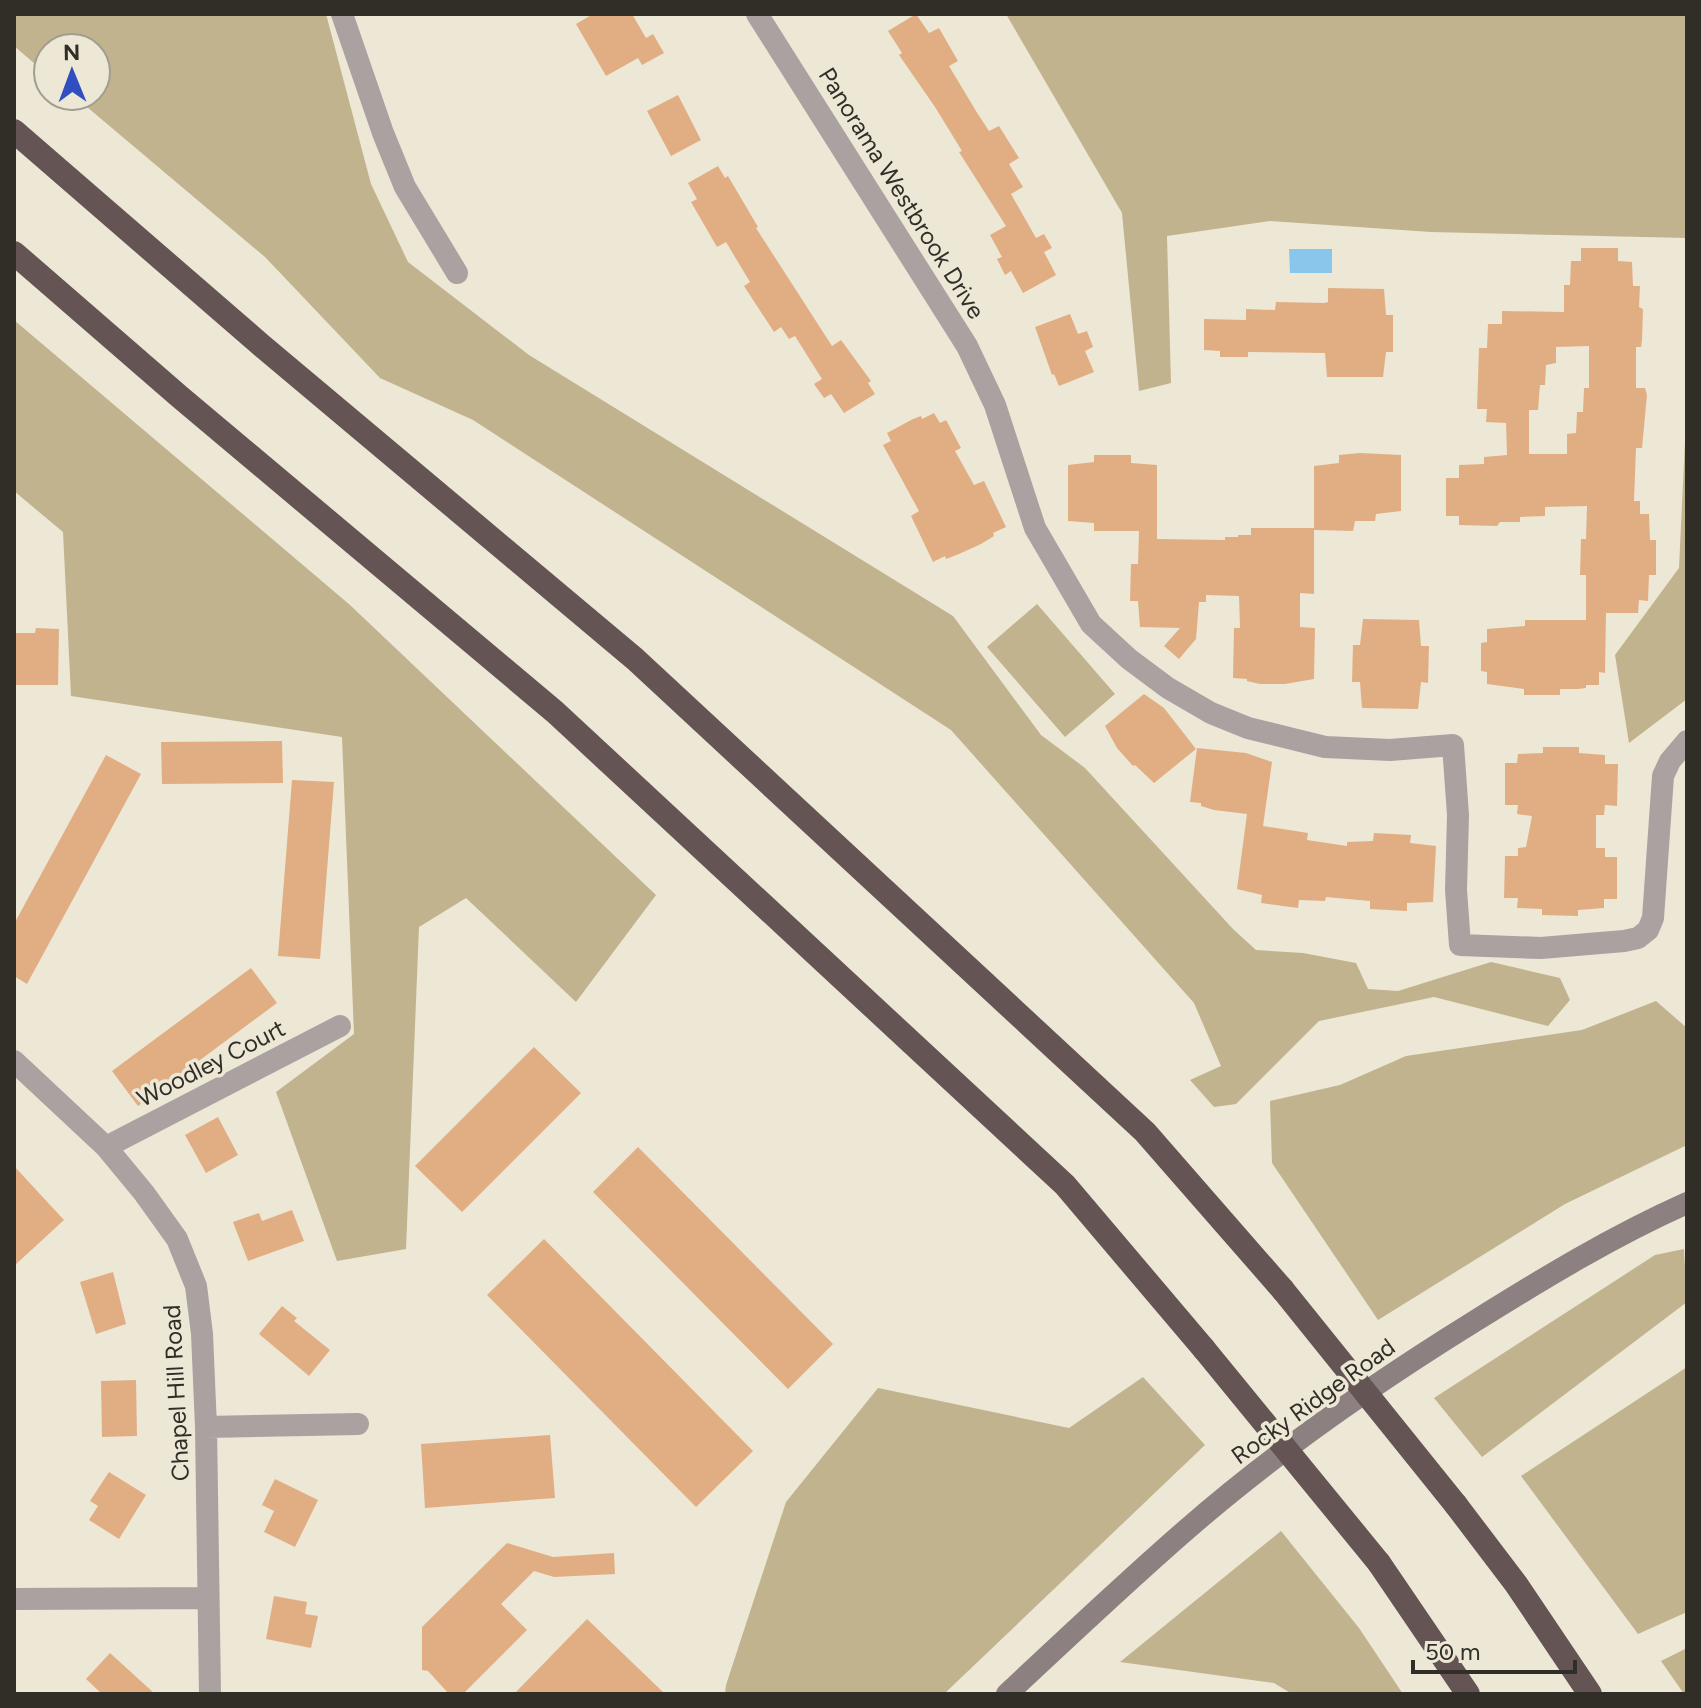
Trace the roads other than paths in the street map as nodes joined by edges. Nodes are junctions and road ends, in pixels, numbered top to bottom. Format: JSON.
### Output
{"nodes":[{"id":1,"x":342,"y":14,"type":"edge"},
{"id":2,"x":757,"y":14,"type":"edge"},
{"id":3,"x":14,"y":131,"type":"edge"},
{"id":4,"x":14,"y":253,"type":"edge"},
{"id":5,"x":457,"y":273,"type":"dead end"},
{"id":6,"x":1687,"y":741,"type":"edge"},
{"id":7,"x":340,"y":1026,"type":"dead end"},
{"id":8,"x":14,"y":1061,"type":"edge"},
{"id":9,"x":106,"y":1147,"type":"junction"},
{"id":10,"x":1687,"y":1203,"type":"edge"},
{"id":11,"x":358,"y":1424,"type":"dead end"},
{"id":12,"x":206,"y":1427,"type":"junction"},
{"id":13,"x":208,"y":1598,"type":"junction"},
{"id":14,"x":14,"y":1599,"type":"edge"},
{"id":15,"x":1550,"y":1634,"type":"junction"},
{"id":16,"x":210,"y":1694,"type":"edge"},
{"id":17,"x":1007,"y":1694,"type":"edge"},
{"id":18,"x":1468,"y":1694,"type":"edge"},
{"id":19,"x":1590,"y":1694,"type":"edge"},
{"id":20,"x":1597,"y":1694,"type":"edge"}],
"edges":[{"from":1,"to":5,"type":"street"},
{"from":2,"to":6,"type":"street","name":"Panorama Westbrook Drive"},
{"from":3,"to":15,"type":"highway","bridge":true},
{"from":4,"to":18,"type":"highway","bridge":true},
{"from":7,"to":9,"type":"street","name":"Woodley Court"},
{"from":8,"to":9,"type":"street","name":"Chapel Hill Road"},
{"from":9,"to":12,"type":"street","name":"Chapel Hill Road"},
{"from":10,"to":17,"type":"main road","name":"Rocky Ridge Road"},
{"from":11,"to":12,"type":"street"},
{"from":12,"to":13,"type":"street","name":"Chapel Hill Road"},
{"from":13,"to":14,"type":"street"},
{"from":13,"to":16,"type":"street","name":"Chapel Hill Road"},
{"from":15,"to":19,"type":"highway"},
{"from":15,"to":20,"type":"highway"}]}
